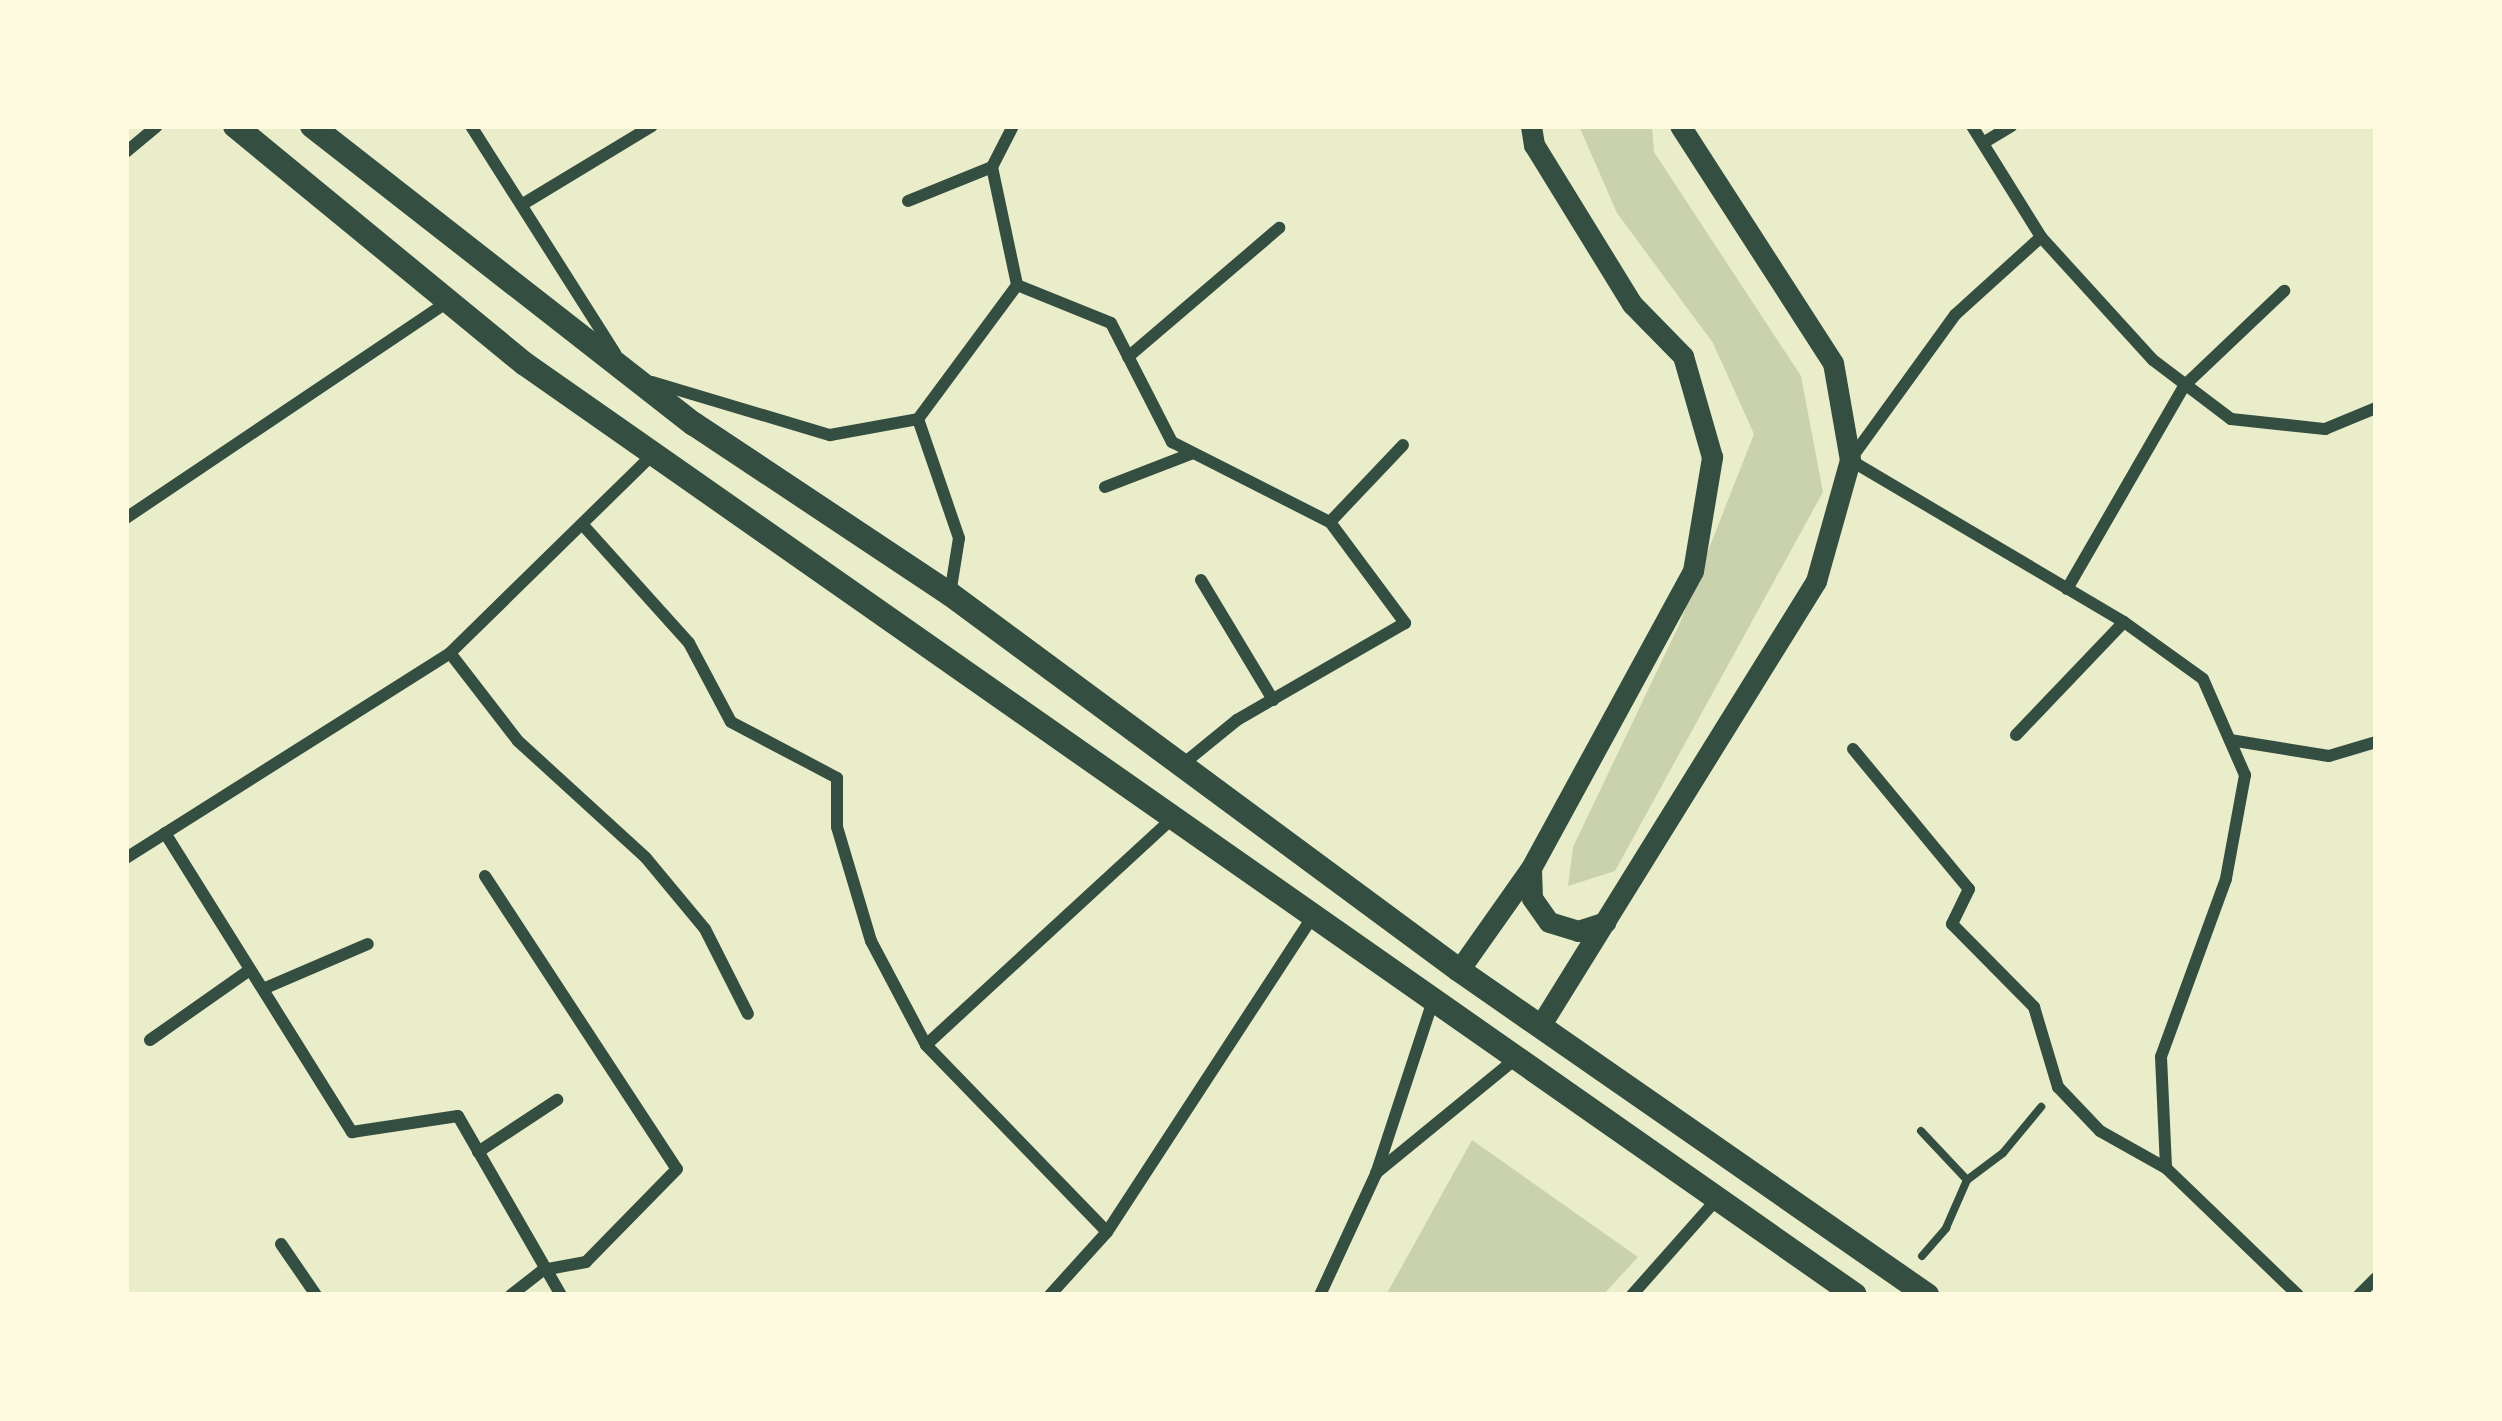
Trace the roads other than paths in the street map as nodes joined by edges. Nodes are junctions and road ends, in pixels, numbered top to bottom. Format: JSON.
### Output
{"nodes":[{"id":1,"x":157,"y":126,"type":"edge"},
{"id":2,"x":235,"y":126,"type":"edge"},
{"id":3,"x":312,"y":126,"type":"edge"},
{"id":4,"x":471,"y":126,"type":"edge"},
{"id":5,"x":652,"y":126,"type":"edge"},
{"id":6,"x":1013,"y":126,"type":"edge"},
{"id":7,"x":1532,"y":126,"type":"edge"},
{"id":8,"x":1680,"y":126,"type":"edge"},
{"id":9,"x":1972,"y":126,"type":"edge"},
{"id":10,"x":2011,"y":126,"type":"edge"},
{"id":11,"x":1983,"y":143,"type":"junction"},
{"id":12,"x":126,"y":152,"type":"edge"},
{"id":13,"x":992,"y":167,"type":"junction"},
{"id":14,"x":908,"y":201,"type":"dead end"},
{"id":15,"x":523,"y":204,"type":"junction"},
{"id":16,"x":1279,"y":228,"type":"dead end"},
{"id":17,"x":2041,"y":237,"type":"junction"},
{"id":18,"x":1018,"y":285,"type":"junction"},
{"id":19,"x":2284,"y":291,"type":"dead end"},
{"id":20,"x":450,"y":300,"type":"junction"},
{"id":21,"x":1128,"y":357,"type":"junction"},
{"id":22,"x":628,"y":374,"type":"junction"},
{"id":23,"x":2185,"y":385,"type":"junction"},
{"id":24,"x":2376,"y":408,"type":"edge"},
{"id":25,"x":918,"y":419,"type":"junction"},
{"id":26,"x":1403,"y":445,"type":"dead end"},
{"id":27,"x":1193,"y":453,"type":"junction"},
{"id":28,"x":652,"y":455,"type":"junction"},
{"id":29,"x":1850,"y":460,"type":"junction"},
{"id":30,"x":1105,"y":487,"type":"dead end"},
{"id":31,"x":126,"y":518,"type":"edge"},
{"id":32,"x":1330,"y":522,"type":"junction"},
{"id":33,"x":582,"y":524,"type":"junction"},
{"id":34,"x":1201,"y":580,"type":"dead end"},
{"id":35,"x":2067,"y":589,"type":"junction"},
{"id":36,"x":950,"y":594,"type":"junction"},
{"id":37,"x":2124,"y":622,"type":"junction"},
{"id":38,"x":450,"y":653,"type":"junction"},
{"id":39,"x":1273,"y":700,"type":"junction"},
{"id":40,"x":2016,"y":735,"type":"dead end"},
{"id":41,"x":2230,"y":740,"type":"junction"},
{"id":42,"x":2376,"y":742,"type":"edge"},
{"id":43,"x":1853,"y":749,"type":"dead end"},
{"id":44,"x":1183,"y":764,"type":"junction"},
{"id":45,"x":1172,"y":819,"type":"junction"},
{"id":46,"x":165,"y":833,"type":"junction"},
{"id":47,"x":126,"y":858,"type":"edge"},
{"id":48,"x":1531,"y":868,"type":"junction"},
{"id":49,"x":485,"y":876,"type":"dead end"},
{"id":50,"x":1312,"y":918,"type":"junction"},
{"id":51,"x":1606,"y":922,"type":"junction"},
{"id":52,"x":368,"y":944,"type":"dead end"},
{"id":53,"x":248,"y":970,"type":"junction"},
{"id":54,"x":1459,"y":970,"type":"junction"},
{"id":55,"x":263,"y":989,"type":"junction"},
{"id":56,"x":1432,"y":1004,"type":"junction"},
{"id":57,"x":748,"y":1014,"type":"dead end"},
{"id":58,"x":1540,"y":1026,"type":"junction"},
{"id":59,"x":150,"y":1040,"type":"dead end"},
{"id":60,"x":926,"y":1045,"type":"junction"},
{"id":61,"x":1514,"y":1060,"type":"junction"},
{"id":62,"x":557,"y":1100,"type":"dead end"},
{"id":63,"x":478,"y":1152,"type":"junction"},
{"id":64,"x":2166,"y":1168,"type":"junction"},
{"id":65,"x":1376,"y":1174,"type":"junction"},
{"id":66,"x":1717,"y":1199,"type":"junction"},
{"id":67,"x":1106,"y":1232,"type":"junction"},
{"id":68,"x":281,"y":1244,"type":"dead end"},
{"id":69,"x":543,"y":1270,"type":"junction"},
{"id":70,"x":2376,"y":1278,"type":"edge"},
{"id":71,"x":316,"y":1295,"type":"edge"},
{"id":72,"x":512,"y":1295,"type":"edge"},
{"id":73,"x":561,"y":1295,"type":"edge"},
{"id":74,"x":1050,"y":1295,"type":"edge"},
{"id":75,"x":1320,"y":1295,"type":"edge"},
{"id":76,"x":1632,"y":1295,"type":"edge"},
{"id":77,"x":1855,"y":1295,"type":"edge"},
{"id":78,"x":1927,"y":1295,"type":"edge"},
{"id":79,"x":2298,"y":1295,"type":"edge"},
{"id":80,"x":2359,"y":1295,"type":"edge"}],
"edges":[{"from":1,"to":12,"type":"street"},
{"from":2,"to":20,"type":"main road"},
{"from":3,"to":22,"type":"main road"},
{"from":4,"to":15,"type":"street"},
{"from":5,"to":15,"type":"street"},
{"from":6,"to":13,"type":"street"},
{"from":7,"to":48,"type":"street"},
{"from":8,"to":29,"type":"street"},
{"from":9,"to":11,"type":"street"},
{"from":10,"to":11,"type":"street"},
{"from":11,"to":17,"type":"street"},
{"from":13,"to":14,"type":"street"},
{"from":13,"to":18,"type":"street"},
{"from":15,"to":22,"type":"street"},
{"from":16,"to":21,"type":"street"},
{"from":17,"to":23,"type":"street"},
{"from":17,"to":29,"type":"street"},
{"from":18,"to":21,"type":"street"},
{"from":18,"to":25,"type":"street"},
{"from":19,"to":23,"type":"street"},
{"from":20,"to":28,"type":"main road"},
{"from":20,"to":31,"type":"street"},
{"from":21,"to":27,"type":"street"},
{"from":22,"to":25,"type":"street"},
{"from":22,"to":36,"type":"main road"},
{"from":23,"to":24,"type":"street"},
{"from":23,"to":35,"type":"street"},
{"from":25,"to":36,"type":"street"},
{"from":26,"to":32,"type":"street"},
{"from":27,"to":30,"type":"street"},
{"from":27,"to":32,"type":"street"},
{"from":28,"to":33,"type":"street"},
{"from":28,"to":45,"type":"main road"},
{"from":29,"to":35,"type":"street"},
{"from":29,"to":51,"type":"street"},
{"from":32,"to":39,"type":"street"},
{"from":33,"to":38,"type":"street"},
{"from":33,"to":60,"type":"street"},
{"from":34,"to":39,"type":"street"},
{"from":35,"to":37,"type":"street"},
{"from":36,"to":44,"type":"main road"},
{"from":37,"to":40,"type":"street"},
{"from":37,"to":41,"type":"street"},
{"from":38,"to":46,"type":"street"},
{"from":38,"to":57,"type":"street"},
{"from":39,"to":44,"type":"street"},
{"from":41,"to":42,"type":"street"},
{"from":41,"to":64,"type":"street"},
{"from":43,"to":64,"type":"street"},
{"from":44,"to":54,"type":"main road"},
{"from":45,"to":50,"type":"main road"},
{"from":45,"to":60,"type":"street"},
{"from":46,"to":47,"type":"street"},
{"from":46,"to":53,"type":"street"},
{"from":48,"to":51,"type":"street"},
{"from":48,"to":54,"type":"street"},
{"from":49,"to":69,"type":"street"},
{"from":50,"to":56,"type":"main road"},
{"from":50,"to":67,"type":"street"},
{"from":51,"to":58,"type":"street"},
{"from":52,"to":55,"type":"street"},
{"from":53,"to":55,"type":"street"},
{"from":53,"to":59,"type":"street"},
{"from":54,"to":56,"type":"main road"},
{"from":54,"to":58,"type":"main road"},
{"from":55,"to":63,"type":"street"},
{"from":56,"to":61,"type":"main road"},
{"from":56,"to":65,"type":"street"},
{"from":58,"to":61,"type":"main road"},
{"from":58,"to":78,"type":"main road"},
{"from":60,"to":67,"type":"street"},
{"from":61,"to":65,"type":"street"},
{"from":61,"to":66,"type":"main road"},
{"from":62,"to":63,"type":"street"},
{"from":63,"to":69,"type":"street"},
{"from":64,"to":79,"type":"street"},
{"from":65,"to":75,"type":"street"},
{"from":66,"to":76,"type":"street"},
{"from":66,"to":77,"type":"main road"},
{"from":67,"to":74,"type":"street"},
{"from":68,"to":71,"type":"street"},
{"from":69,"to":72,"type":"street"},
{"from":69,"to":73,"type":"street"},
{"from":70,"to":80,"type":"street"}]}
